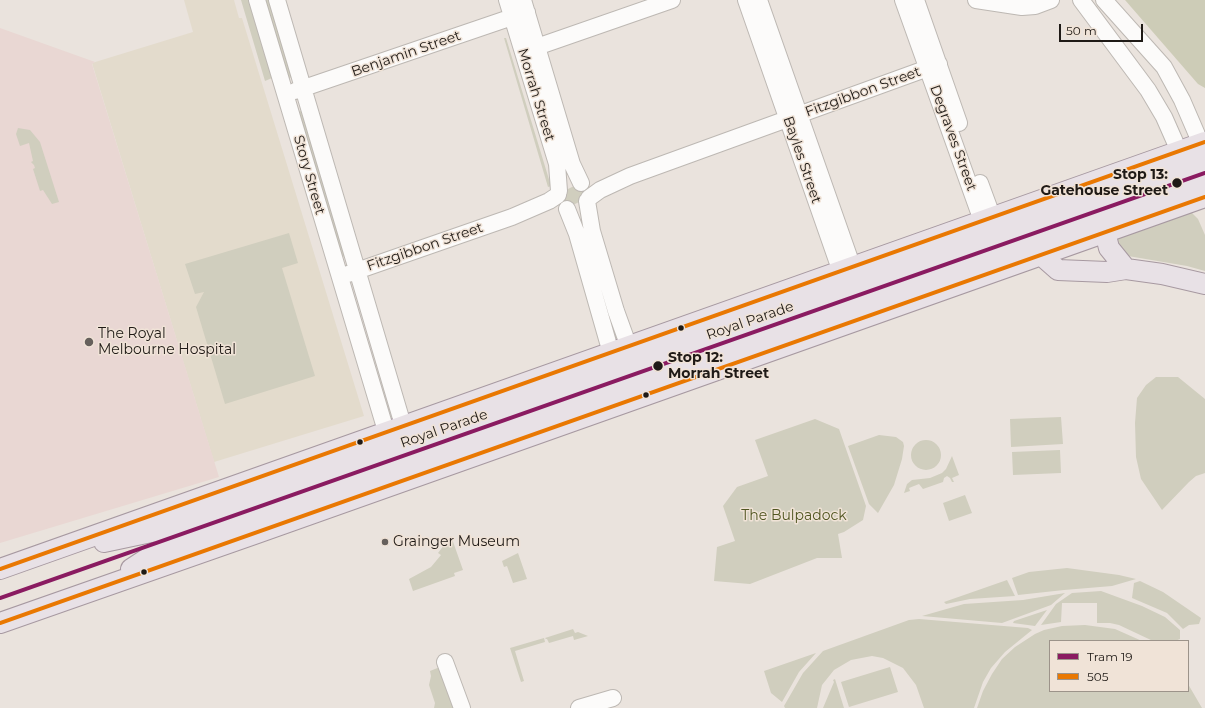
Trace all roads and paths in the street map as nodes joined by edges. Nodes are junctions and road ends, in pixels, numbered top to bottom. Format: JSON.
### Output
{"nodes":[{"id":1,"x":257,"y":0,"type":"edge"},
{"id":2,"x":277,"y":0,"type":"edge"},
{"id":3,"x":507,"y":0,"type":"edge"},
{"id":4,"x":672,"y":0,"type":"edge"},
{"id":5,"x":746,"y":0,"type":"edge"},
{"id":6,"x":759,"y":0,"type":"edge"},
{"id":7,"x":903,"y":0,"type":"edge"},
{"id":8,"x":916,"y":0,"type":"edge"},
{"id":9,"x":976,"y":0,"type":"edge"},
{"id":10,"x":1051,"y":0,"type":"edge"},
{"id":11,"x":1081,"y":0,"type":"edge"},
{"id":12,"x":1104,"y":0,"type":"edge"},
{"id":13,"x":1011,"y":3,"type":"edge"},
{"id":14,"x":521,"y":10,"type":"edge"},
{"id":15,"x":530,"y":49,"type":"junction"},
{"id":16,"x":933,"y":67,"type":"junction"},
{"id":17,"x":305,"y":89,"type":"junction"},
{"id":18,"x":286,"y":94,"type":"junction"},
{"id":19,"x":794,"y":117,"type":"junction"},
{"id":20,"x":1204,"y":150,"type":"edge"},
{"id":21,"x":1196,"y":184,"type":"edge"},
{"id":22,"x":585,"y":192,"type":"junction"},
{"id":23,"x":562,"y":201,"type":"junction"},
{"id":24,"x":1105,"y":232,"type":"junction"},
{"id":25,"x":993,"y":235,"type":"junction"},
{"id":26,"x":1041,"y":255,"type":"junction"},
{"id":27,"x":595,"y":268,"type":"junction"},
{"id":28,"x":1126,"y":269,"type":"junction"},
{"id":29,"x":357,"y":270,"type":"junction"},
{"id":30,"x":339,"y":277,"type":"junction"},
{"id":31,"x":1205,"y":284,"type":"edge"},
{"id":32,"x":929,"y":286,"type":"junction"},
{"id":33,"x":848,"y":291,"type":"junction"},
{"id":34,"x":798,"y":296,"type":"junction"},
{"id":35,"x":378,"y":344,"type":"junction"},
{"id":36,"x":629,"y":347,"type":"junction"},
{"id":37,"x":361,"y":350,"type":"junction"},
{"id":38,"x":611,"y":353,"type":"junction"},
{"id":39,"x":401,"y":453,"type":"junction"},
{"id":40,"x":298,"y":490,"type":"junction"},
{"id":41,"x":203,"y":514,"type":"junction"},
{"id":42,"x":0,"y":569,"type":"edge"},
{"id":43,"x":108,"y":584,"type":"junction"},
{"id":44,"x":0,"y":622,"type":"edge"},
{"id":45,"x":445,"y":662,"type":"dead end"},
{"id":46,"x":613,"y":698,"type":"dead end"},
{"id":47,"x":462,"y":708,"type":"edge"},
{"id":48,"x":579,"y":708,"type":"edge"}],
"edges":[{"from":1,"to":18,"type":"street","name":"Story Street"},
{"from":2,"to":17,"type":"street","name":"Story Street"},
{"from":3,"to":14,"type":"street","name":"Morrah Street"},
{"from":4,"to":15,"type":"street"},
{"from":5,"to":19,"type":"street","name":"Bayles Street"},
{"from":6,"to":19,"type":"street","name":"Bayles Street"},
{"from":7,"to":16,"type":"street","name":"Degraves Street"},
{"from":8,"to":16,"type":"street","name":"Degraves Street"},
{"from":9,"to":13,"type":"street"},
{"from":10,"to":13,"type":"street"},
{"from":11,"to":21,"type":"street"},
{"from":12,"to":20,"type":"street"},
{"from":14,"to":15,"type":"street","name":"Morrah Street"},
{"from":14,"to":17,"type":"street","name":"Benjamin Street"},
{"from":15,"to":22,"type":"street","name":"Morrah Street"},
{"from":15,"to":23,"type":"street","name":"Morrah Street"},
{"from":16,"to":19,"type":"street","name":"Fitzgibbon Street"},
{"from":16,"to":25,"type":"street","name":"Degraves Street"},
{"from":17,"to":18,"type":"street","name":"Benjamin Street"},
{"from":17,"to":29,"type":"street","name":"Story Street"},
{"from":18,"to":30,"type":"street","name":"Story Street"},
{"from":19,"to":22,"type":"street","name":"Fitzgibbon Street"},
{"from":19,"to":33,"type":"street","name":"Bayles Street"},
{"from":20,"to":21,"type":"main road","name":"Royal Parade"},
{"from":21,"to":24,"type":"main road","name":"Royal Parade"},
{"from":21,"to":25,"type":"main road","name":"Royal Parade"},
{"from":21,"to":25,"type":"main road","name":"Royal Parade"},
{"from":22,"to":23,"type":"street"},
{"from":22,"to":23,"type":"street"},
{"from":22,"to":27,"type":"street","name":"Morrah Street"},
{"from":23,"to":27,"type":"street","name":"Morrah Street"},
{"from":23,"to":29,"type":"street","name":"Fitzgibbon Street"},
{"from":24,"to":26,"type":"main road","name":"Royal Parade"},
{"from":24,"to":28,"type":"main road"},
{"from":25,"to":32,"type":"main road","name":"Royal Parade"},
{"from":25,"to":33,"type":"main road","name":"Royal Parade"},
{"from":26,"to":28,"type":"main road"},
{"from":26,"to":32,"type":"main road","name":"Royal Parade"},
{"from":27,"to":36,"type":"street","name":"Morrah Street"},
{"from":27,"to":38,"type":"street","name":"Morrah Street"},
{"from":28,"to":31,"type":"main road"},
{"from":29,"to":30,"type":"street","name":"Fitzgibbon Street"},
{"from":29,"to":35,"type":"street","name":"Story Street"},
{"from":30,"to":37,"type":"street","name":"Story Street"},
{"from":32,"to":33,"type":"main road","name":"Royal Parade"},
{"from":33,"to":34,"type":"main road","name":"Royal Parade"},
{"from":33,"to":39,"type":"main road","name":"Royal Parade"},
{"from":34,"to":36,"type":"main road","name":"Royal Parade"},
{"from":34,"to":39,"type":"main road","name":"Royal Parade"},
{"from":35,"to":37,"type":"street"},
{"from":35,"to":39,"type":"street","name":"Story Street"},
{"from":36,"to":38,"type":"main road","name":"Royal Parade"},
{"from":37,"to":39,"type":"street","name":"Story Street"},
{"from":38,"to":39,"type":"main road","name":"Royal Parade"},
{"from":39,"to":40,"type":"main road","name":"Royal Parade"},
{"from":39,"to":40,"type":"main road","name":"Royal Parade"},
{"from":40,"to":41,"type":"main road","name":"Royal Parade"},
{"from":40,"to":41,"type":"main road","name":"Royal Parade"},
{"from":40,"to":43,"type":"main road","name":"Royal Parade"},
{"from":41,"to":42,"type":"main road","name":"Royal Parade"},
{"from":41,"to":43,"type":"main road","name":"Royal Parade"},
{"from":43,"to":44,"type":"main road","name":"Royal Parade"},
{"from":45,"to":47,"type":"street"},
{"from":46,"to":48,"type":"street"}]}
